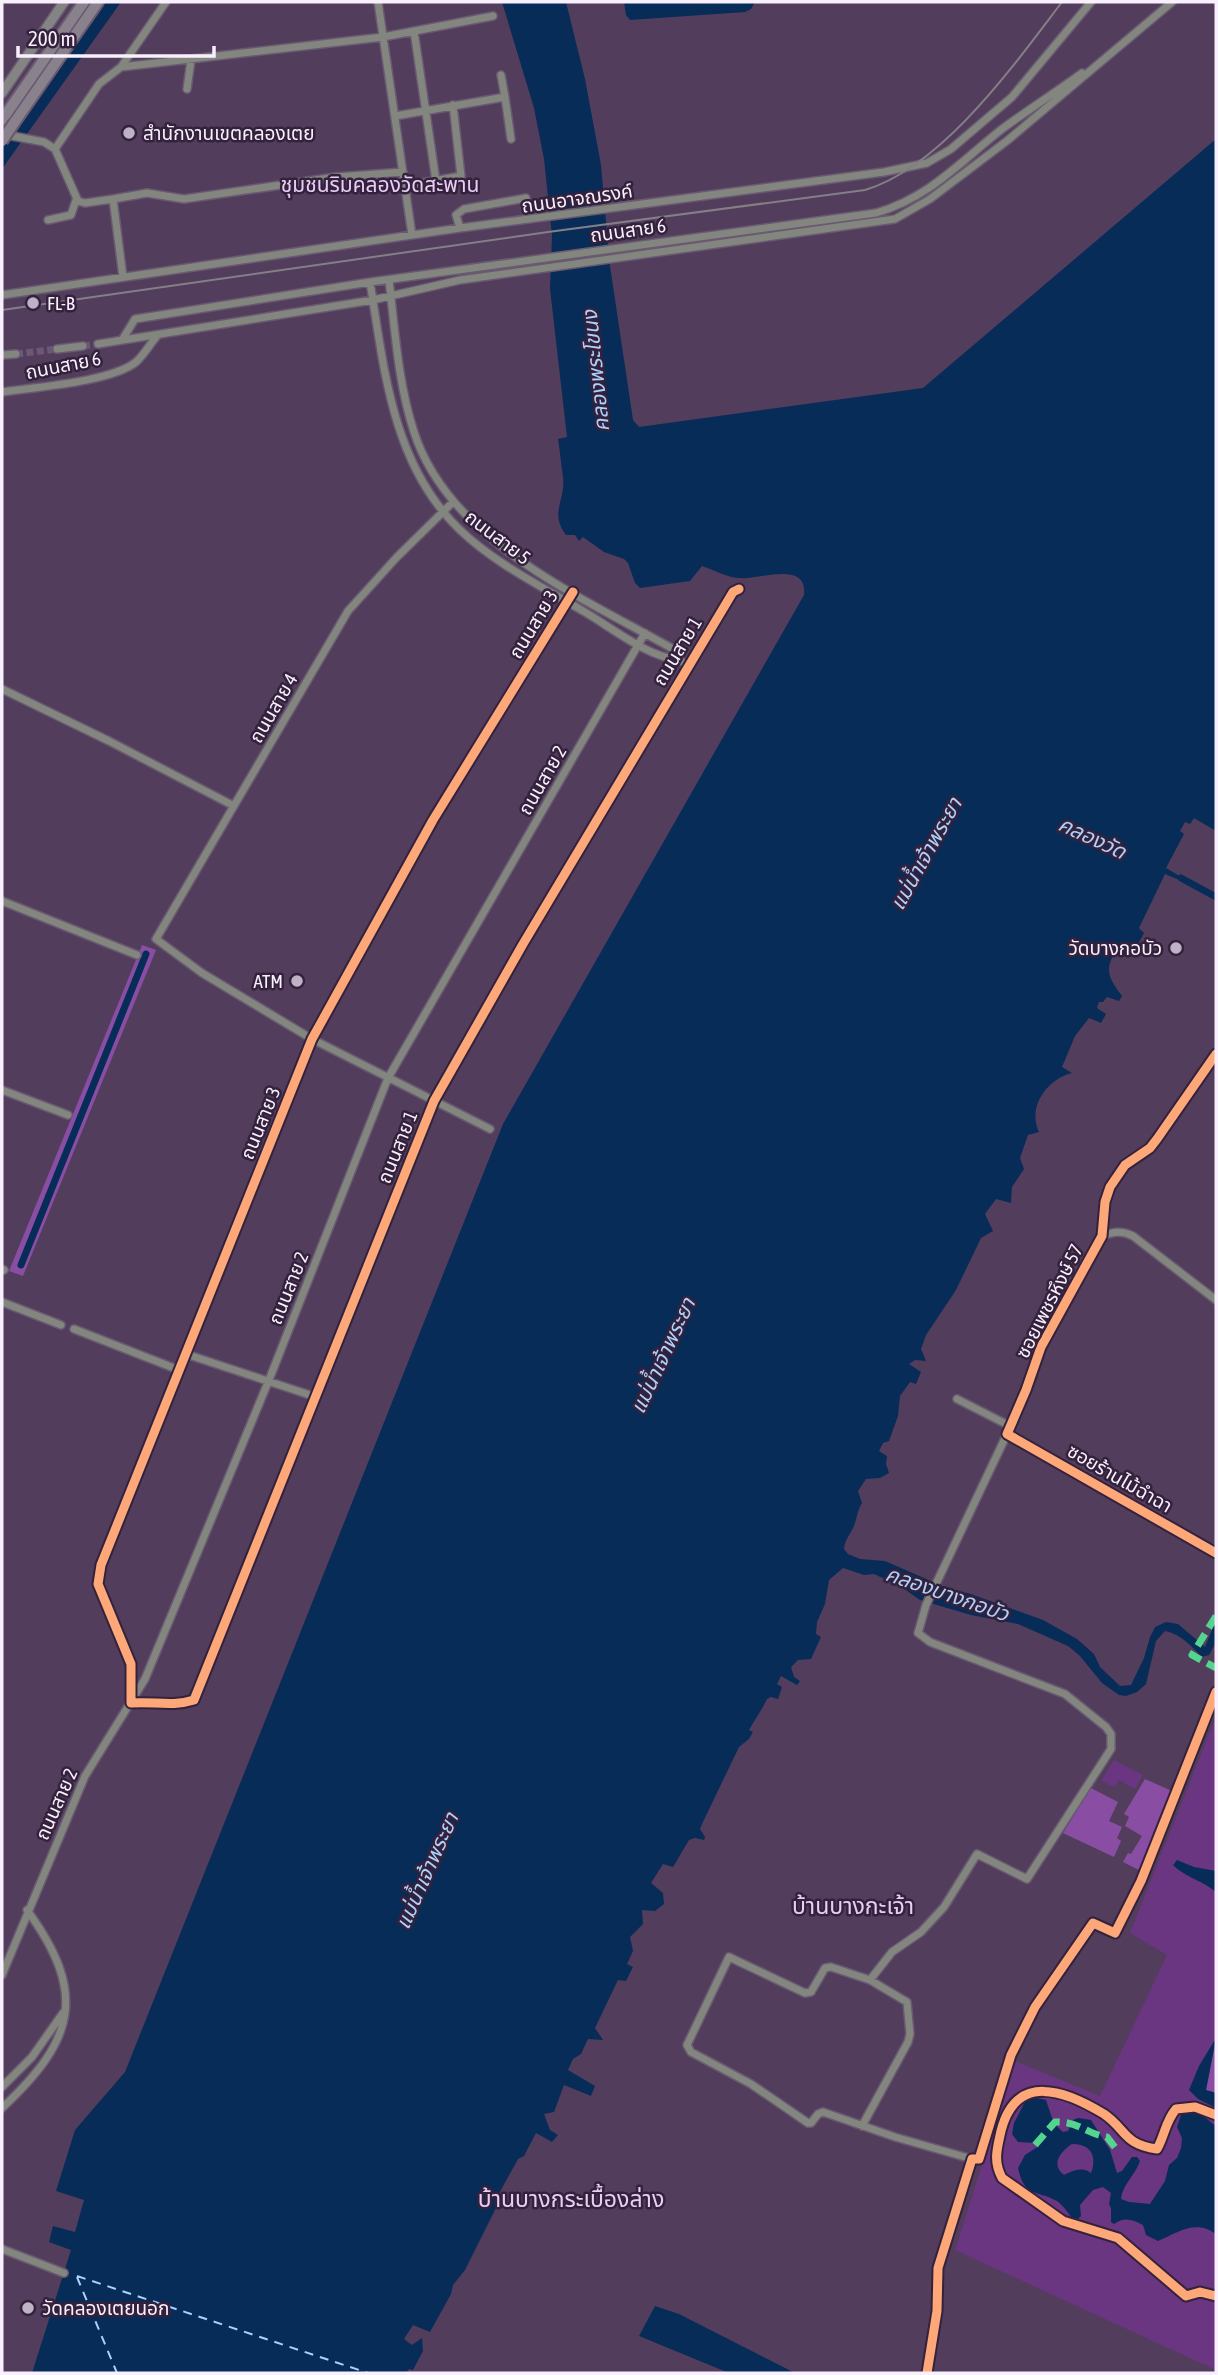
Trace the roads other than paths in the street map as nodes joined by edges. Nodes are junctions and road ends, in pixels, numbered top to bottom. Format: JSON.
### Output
{"nodes":[{"id":1,"x":64,"y":2,"type":"edge"},
{"id":2,"x":84,"y":2,"type":"edge"},
{"id":3,"x":99,"y":2,"type":"edge"},
{"id":4,"x":166,"y":2,"type":"edge"},
{"id":5,"x":378,"y":2,"type":"edge"},
{"id":6,"x":1091,"y":2,"type":"edge"},
{"id":7,"x":1172,"y":2,"type":"edge"},
{"id":8,"x":494,"y":16,"type":"dead end"},
{"id":9,"x":414,"y":31,"type":"junction"},
{"id":10,"x":383,"y":37,"type":"junction"},
{"id":11,"x":1105,"y":57,"type":"junction"},
{"id":12,"x":191,"y":60,"type":"junction"},
{"id":13,"x":121,"y":67,"type":"junction"},
{"id":14,"x":501,"y":75,"type":"dead end"},
{"id":15,"x":187,"y":89,"type":"dead end"},
{"id":16,"x":2,"y":93,"type":"edge"},
{"id":17,"x":505,"y":97,"type":"junction"},
{"id":18,"x":453,"y":106,"type":"junction"},
{"id":19,"x":425,"y":111,"type":"junction"},
{"id":20,"x":395,"y":116,"type":"junction"},
{"id":21,"x":2,"y":120,"type":"edge"},
{"id":22,"x":2,"y":134,"type":"edge"},
{"id":23,"x":511,"y":139,"type":"dead end"},
{"id":24,"x":2,"y":141,"type":"edge"},
{"id":25,"x":55,"y":149,"type":"junction"},
{"id":26,"x":403,"y":172,"type":"junction"},
{"id":27,"x":436,"y":181,"type":"junction"},
{"id":28,"x":405,"y":186,"type":"junction"},
{"id":29,"x":526,"y":198,"type":"dead end"},
{"id":30,"x":113,"y":199,"type":"junction"},
{"id":31,"x":76,"y":200,"type":"junction"},
{"id":32,"x":48,"y":220,"type":"dead end"},
{"id":33,"x":460,"y":229,"type":"junction"},
{"id":34,"x":412,"y":235,"type":"junction"},
{"id":35,"x":123,"y":277,"type":"junction"},
{"id":36,"x":389,"y":280,"type":"junction"},
{"id":37,"x":370,"y":282,"type":"junction"},
{"id":38,"x":2,"y":295,"type":"edge"},
{"id":39,"x":391,"y":297,"type":"junction"},
{"id":40,"x":373,"y":300,"type":"junction"},
{"id":41,"x":157,"y":335,"type":"junction"},
{"id":42,"x":122,"y":340,"type":"junction"},
{"id":43,"x":98,"y":344,"type":"tunnel mouth"},
{"id":44,"x":83,"y":346,"type":"tunnel mouth"},
{"id":45,"x":57,"y":349,"type":"tunnel mouth"},
{"id":46,"x":16,"y":354,"type":"tunnel mouth"},
{"id":47,"x":2,"y":355,"type":"edge"},
{"id":48,"x":2,"y":392,"type":"edge"},
{"id":49,"x":453,"y":502,"type":"junction"},
{"id":50,"x":443,"y":511,"type":"junction"},
{"id":51,"x":739,"y":589,"type":"dead end"},
{"id":52,"x":573,"y":592,"type":"junction"},
{"id":53,"x":568,"y":602,"type":"junction"},
{"id":54,"x":645,"y":633,"type":"junction"},
{"id":55,"x":639,"y":644,"type":"junction"},
{"id":56,"x":677,"y":659,"type":"junction"},
{"id":57,"x":688,"y":666,"type":"junction"},
{"id":58,"x":2,"y":688,"type":"edge"},
{"id":59,"x":234,"y":806,"type":"junction"},
{"id":60,"x":2,"y":901,"type":"edge"},
{"id":61,"x":137,"y":955,"type":"dead end"},
{"id":62,"x":312,"y":1039,"type":"junction"},
{"id":63,"x":1216,"y":1054,"type":"edge"},
{"id":64,"x":387,"y":1078,"type":"junction"},
{"id":65,"x":2,"y":1090,"type":"edge"},
{"id":66,"x":434,"y":1101,"type":"junction"},
{"id":67,"x":68,"y":1115,"type":"dead end"},
{"id":68,"x":490,"y":1129,"type":"dead end"},
{"id":69,"x":1102,"y":1237,"type":"junction"},
{"id":70,"x":1216,"y":1300,"type":"edge"},
{"id":71,"x":2,"y":1302,"type":"edge"},
{"id":72,"x":61,"y":1325,"type":"dead end"},
{"id":73,"x":74,"y":1329,"type":"dead end"},
{"id":74,"x":186,"y":1353,"type":"junction"},
{"id":75,"x":179,"y":1370,"type":"junction"},
{"id":76,"x":269,"y":1380,"type":"junction"},
{"id":77,"x":316,"y":1397,"type":"junction"},
{"id":78,"x":957,"y":1399,"type":"dead end"},
{"id":79,"x":1008,"y":1430,"type":"junction"},
{"id":80,"x":1216,"y":1553,"type":"edge"},
{"id":81,"x":131,"y":1703,"type":"junction"},
{"id":82,"x":27,"y":1910,"type":"junction"},
{"id":83,"x":2,"y":1975,"type":"edge"},
{"id":84,"x":870,"y":1980,"type":"junction"},
{"id":85,"x":66,"y":2009,"type":"junction"},
{"id":86,"x":2,"y":2087,"type":"edge"},
{"id":87,"x":2,"y":2108,"type":"edge"},
{"id":88,"x":862,"y":2126,"type":"junction"},
{"id":89,"x":2,"y":2249,"type":"edge"},
{"id":90,"x":64,"y":2273,"type":"dead end"},
{"id":91,"x":927,"y":2373,"type":"edge"}],
"edges":[{"from":1,"to":16,"type":"main road"},
{"from":2,"to":21,"type":"highway"},
{"from":3,"to":24,"type":"highway","bridge":true},
{"from":4,"to":13,"type":"street"},
{"from":5,"to":10,"type":"street"},
{"from":6,"to":33,"type":"street","name":"ถนนอาจณรงค์"},
{"from":7,"to":11,"type":"street","name":"ถนนสาย 6"},
{"from":8,"to":9,"type":"street"},
{"from":9,"to":10,"type":"street"},
{"from":9,"to":19,"type":"street"},
{"from":10,"to":12,"type":"street"},
{"from":10,"to":20,"type":"street"},
{"from":11,"to":36,"type":"street","name":"ถนนสาย 6"},
{"from":11,"to":39,"type":"street","name":"ถนนสาย 6"},
{"from":12,"to":13,"type":"street"},
{"from":12,"to":15,"type":"street"},
{"from":13,"to":25,"type":"street"},
{"from":14,"to":17,"type":"street"},
{"from":17,"to":18,"type":"street"},
{"from":17,"to":23,"type":"street"},
{"from":18,"to":19,"type":"street"},
{"from":18,"to":27,"type":"street"},
{"from":19,"to":20,"type":"street"},
{"from":19,"to":27,"type":"street"},
{"from":20,"to":26,"type":"street"},
{"from":22,"to":25,"type":"street"},
{"from":25,"to":31,"type":"street"},
{"from":26,"to":28,"type":"street"},
{"from":26,"to":30,"type":"street"},
{"from":27,"to":28,"type":"street"},
{"from":28,"to":34,"type":"street"},
{"from":29,"to":33,"type":"street"},
{"from":30,"to":31,"type":"street"},
{"from":30,"to":35,"type":"street"},
{"from":31,"to":32,"type":"street"},
{"from":33,"to":34,"type":"street","name":"ถนนอาจณรงค์"},
{"from":34,"to":35,"type":"street","name":"ถนนอาจณรงค์"},
{"from":35,"to":38,"type":"street","name":"ถนนอาจณรงค์"},
{"from":36,"to":37,"type":"street","name":"ถนนสาย 6"},
{"from":36,"to":39,"type":"street","name":"ถนนสาย 5"},
{"from":37,"to":40,"type":"street","name":"ถนนสาย 5"},
{"from":37,"to":42,"type":"street","name":"ถนนสาย 6"},
{"from":39,"to":40,"type":"street","name":"ถนนสาย 6"},
{"from":39,"to":49,"type":"street","name":"ถนนสาย 5"},
{"from":40,"to":41,"type":"street","name":"ถนนสาย 6"},
{"from":40,"to":50,"type":"street","name":"ถนนสาย 5"},
{"from":41,"to":42,"type":"street","name":"ถนนสาย 6"},
{"from":41,"to":48,"type":"street","name":"ถนนสาย 6"},
{"from":42,"to":43,"type":"street","name":"ถนนสาย 6"},
{"from":44,"to":45,"type":"street","name":"ถนนสาย 6"},
{"from":46,"to":47,"type":"street","name":"ถนนสาย 6"},
{"from":49,"to":50,"type":"street","name":"ถนนสาย 4"},
{"from":49,"to":52,"type":"street","name":"ถนนสาย 5"},
{"from":50,"to":53,"type":"street","name":"ถนนสาย 5"},
{"from":50,"to":59,"type":"street","name":"ถนนสาย 4"},
{"from":51,"to":57,"type":"street","name":"ถนนสาย 1"},
{"from":52,"to":53,"type":"street","name":"ถนนสาย 3"},
{"from":52,"to":54,"type":"street","name":"ถนนสาย 5"},
{"from":53,"to":55,"type":"street","name":"ถนนสาย 5"},
{"from":53,"to":62,"type":"street","name":"ถนนสาย 3"},
{"from":54,"to":55,"type":"street","name":"ถนนสาย 2"},
{"from":54,"to":56,"type":"street","name":"ถนนสาย 5"},
{"from":55,"to":56,"type":"street","name":"ถนนสาย 5"},
{"from":55,"to":64,"type":"street","name":"ถนนสาย 2"},
{"from":56,"to":57,"type":"street","name":"ถนนสาย 5"},
{"from":57,"to":66,"type":"street","name":"ถนนสาย 1"},
{"from":58,"to":59,"type":"street"},
{"from":59,"to":62,"type":"street","name":"ถนนสาย 4"},
{"from":60,"to":61,"type":"street"},
{"from":62,"to":64,"type":"street"},
{"from":62,"to":74,"type":"street","name":"ถนนสาย 3"},
{"from":63,"to":69,"type":"street","name":"ซอยเพชรหึงษ์ 57"},
{"from":64,"to":66,"type":"street"},
{"from":64,"to":76,"type":"street","name":"ถนนสาย 2"},
{"from":65,"to":67,"type":"street"},
{"from":66,"to":68,"type":"street"},
{"from":66,"to":77,"type":"street","name":"ถนนสาย 1"},
{"from":69,"to":70,"type":"street"},
{"from":69,"to":79,"type":"street","name":"ซอยเพชรหึงษ์ 57"},
{"from":71,"to":72,"type":"street"},
{"from":73,"to":75,"type":"street"},
{"from":74,"to":75,"type":"street","name":"ถนนสาย 3"},
{"from":74,"to":76,"type":"street"},
{"from":75,"to":81,"type":"street","name":"ถนนสาย 3"},
{"from":76,"to":77,"type":"street"},
{"from":76,"to":81,"type":"street","name":"ถนนสาย 2"},
{"from":77,"to":81,"type":"street","name":"ถนนสาย 1"},
{"from":78,"to":79,"type":"street","name":"ซอยร้านไม้ฉำฉา"},
{"from":79,"to":80,"type":"street","name":"ซอยร้านไม้ฉำฉา"},
{"from":79,"to":84,"type":"street","name":"ซอยเพชรหึงษ์ 57"},
{"from":81,"to":82,"type":"street","name":"ถนนสาย 2"},
{"from":82,"to":83,"type":"street","name":"ถนนสาย 2"},
{"from":82,"to":85,"type":"street"},
{"from":84,"to":88,"type":"street"},
{"from":84,"to":88,"type":"street"},
{"from":85,"to":86,"type":"street"},
{"from":85,"to":87,"type":"street"},
{"from":88,"to":91,"type":"street"},
{"from":89,"to":90,"type":"street"}]}
